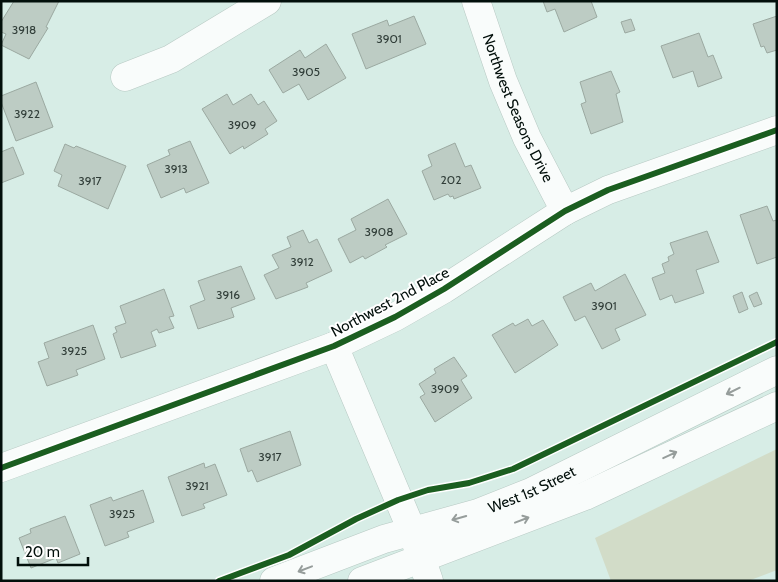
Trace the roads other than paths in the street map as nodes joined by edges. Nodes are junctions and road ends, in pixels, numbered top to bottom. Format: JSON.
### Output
{"nodes":[{"id":1,"x":267,"y":1,"type":"edge"},
{"id":2,"x":476,"y":1,"type":"edge"},
{"id":3,"x":125,"y":77,"type":"dead end"},
{"id":4,"x":777,"y":130,"type":"edge"},
{"id":5,"x":565,"y":211,"type":"junction"},
{"id":6,"x":334,"y":346,"type":"junction"},
{"id":7,"x":777,"y":370,"type":"edge"},
{"id":8,"x":777,"y":406,"type":"edge"},
{"id":9,"x":1,"y":468,"type":"edge"},
{"id":10,"x":419,"y":553,"type":"edge"},
{"id":11,"x":274,"y":581,"type":"edge"},
{"id":12,"x":362,"y":581,"type":"edge"}],
"edges":[{"from":1,"to":3,"type":"street"},
{"from":2,"to":5,"type":"street","name":"Northwest Seasons Drive"},
{"from":4,"to":5,"type":"street","name":"Northwest 2nd Place"},
{"from":5,"to":6,"type":"street","name":"Northwest 2nd Place"},
{"from":6,"to":9,"type":"street","name":"Northwest 2nd Place"},
{"from":6,"to":10,"type":"street"},
{"from":7,"to":10,"type":"street","name":"West 1st Street","one_way":true},
{"from":10,"to":8,"type":"street","name":"West 1st Street","one_way":true},
{"from":10,"to":11,"type":"street","name":"West 1st Street","one_way":true},
{"from":10,"to":12,"type":"street","name":"West 1st Street"}]}
